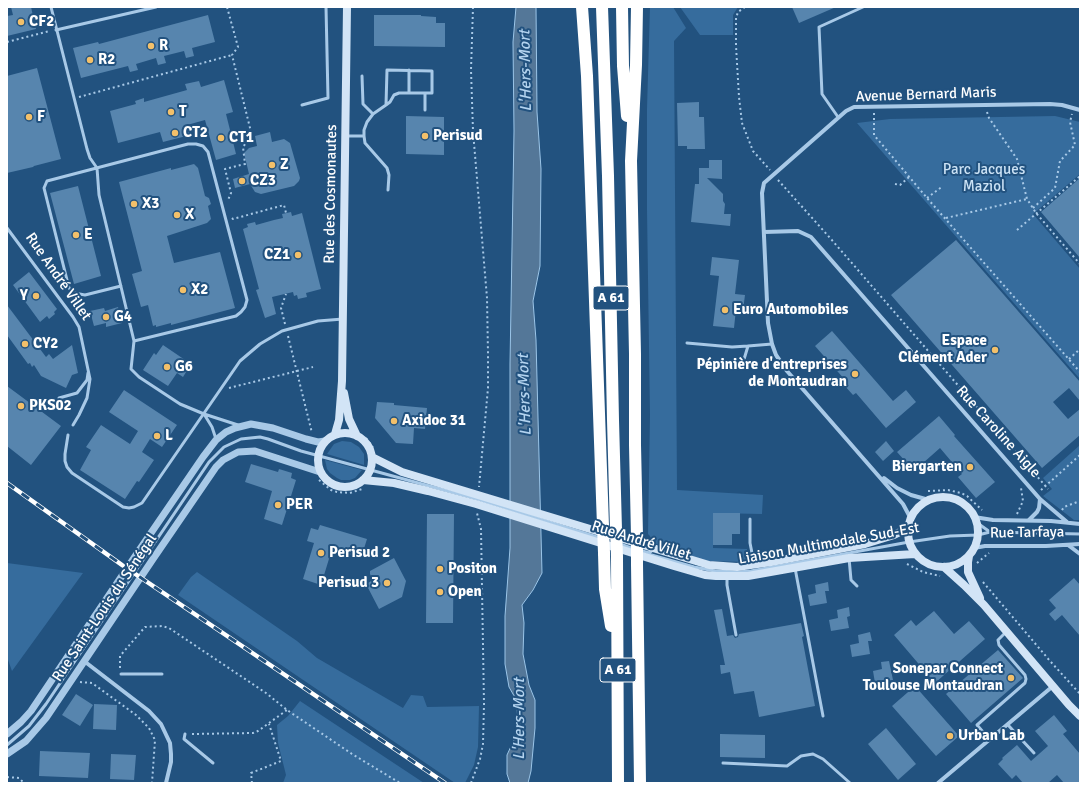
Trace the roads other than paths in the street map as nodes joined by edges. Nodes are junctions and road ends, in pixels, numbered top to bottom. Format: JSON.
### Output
{"nodes":[{"id":1,"x":50,"y":7,"type":"edge"},
{"id":2,"x":156,"y":7,"type":"edge"},
{"id":3,"x":326,"y":7,"type":"edge"},
{"id":4,"x":347,"y":7,"type":"edge"},
{"id":5,"x":582,"y":7,"type":"edge"},
{"id":6,"x":602,"y":7,"type":"edge"},
{"id":7,"x":622,"y":7,"type":"edge"},
{"id":8,"x":637,"y":7,"type":"edge"},
{"id":9,"x":863,"y":7,"type":"edge"},
{"id":10,"x":56,"y":30,"type":"junction"},
{"id":11,"x":409,"y":70,"type":"junction"},
{"id":12,"x":362,"y":76,"type":"dead end"},
{"id":13,"x":409,"y":93,"type":"junction"},
{"id":14,"x":425,"y":93,"type":"junction"},
{"id":15,"x":302,"y":105,"type":"dead end"},
{"id":16,"x":386,"y":105,"type":"junction"},
{"id":17,"x":425,"y":110,"type":"dead end"},
{"id":18,"x":1080,"y":110,"type":"edge"},
{"id":19,"x":373,"y":114,"type":"junction"},
{"id":20,"x":838,"y":117,"type":"junction"},
{"id":21,"x":345,"y":136,"type":"junction"},
{"id":22,"x":364,"y":136,"type":"junction"},
{"id":23,"x":631,"y":161,"type":"junction"},
{"id":24,"x":97,"y":168,"type":"junction"},
{"id":25,"x":388,"y":190,"type":"dead end"},
{"id":26,"x":7,"y":228,"type":"edge"},
{"id":27,"x":764,"y":232,"type":"junction"},
{"id":28,"x":121,"y":286,"type":"junction"},
{"id":29,"x":343,"y":319,"type":"junction"},
{"id":30,"x":134,"y":341,"type":"junction"},
{"id":31,"x":686,"y":343,"type":"dead end"},
{"id":32,"x":772,"y":344,"type":"junction"},
{"id":33,"x":748,"y":346,"type":"junction"},
{"id":34,"x":742,"y":366,"type":"dead end"},
{"id":35,"x":88,"y":367,"type":"junction"},
{"id":36,"x":342,"y":381,"type":"junction"},
{"id":37,"x":59,"y":398,"type":"dead end"},
{"id":38,"x":204,"y":414,"type":"junction"},
{"id":39,"x":73,"y":425,"type":"dead end"},
{"id":40,"x":241,"y":426,"type":"junction"},
{"id":41,"x":335,"y":434,"type":"junction"},
{"id":42,"x":68,"y":435,"type":"dead end"},
{"id":43,"x":357,"y":436,"type":"junction"},
{"id":44,"x":216,"y":440,"type":"junction"},
{"id":45,"x":325,"y":441,"type":"junction"},
{"id":46,"x":317,"y":455,"type":"junction"},
{"id":47,"x":372,"y":457,"type":"junction"},
{"id":48,"x":370,"y":470,"type":"junction"},
{"id":49,"x":874,"y":471,"type":"junction"},
{"id":50,"x":320,"y":472,"type":"junction"},
{"id":51,"x":363,"y":480,"type":"junction"},
{"id":52,"x":1040,"y":499,"type":"junction"},
{"id":53,"x":929,"y":500,"type":"junction"},
{"id":54,"x":480,"y":501,"type":"junction"},
{"id":55,"x":911,"y":519,"type":"junction"},
{"id":56,"x":750,"y":520,"type":"dead end"},
{"id":57,"x":975,"y":520,"type":"junction"},
{"id":58,"x":1029,"y":520,"type":"junction"},
{"id":59,"x":1068,"y":522,"type":"junction"},
{"id":60,"x":1080,"y":524,"type":"edge"},
{"id":61,"x":561,"y":526,"type":"junction"},
{"id":62,"x":908,"y":528,"type":"junction"},
{"id":63,"x":990,"y":532,"type":"junction"},
{"id":64,"x":1080,"y":534,"type":"edge"},
{"id":65,"x":978,"y":535,"type":"junction"},
{"id":66,"x":605,"y":540,"type":"dead end"},
{"id":67,"x":612,"y":542,"type":"dead end"},
{"id":68,"x":909,"y":542,"type":"junction"},
{"id":69,"x":1080,"y":544,"type":"edge"},
{"id":70,"x":1068,"y":545,"type":"junction"},
{"id":71,"x":974,"y":548,"type":"junction"},
{"id":72,"x":915,"y":554,"type":"junction"},
{"id":73,"x":1080,"y":554,"type":"edge"},
{"id":74,"x":646,"y":556,"type":"junction"},
{"id":75,"x":969,"y":556,"type":"junction"},
{"id":76,"x":849,"y":558,"type":"junction"},
{"id":77,"x":754,"y":565,"type":"junction"},
{"id":78,"x":795,"y":568,"type":"junction"},
{"id":79,"x":944,"y":568,"type":"junction"},
{"id":80,"x":727,"y":577,"type":"junction"},
{"id":81,"x":857,"y":586,"type":"dead end"},
{"id":82,"x":984,"y":605,"type":"junction"},
{"id":83,"x":1006,"y":632,"type":"junction"},
{"id":84,"x":736,"y":635,"type":"dead end"},
{"id":85,"x":84,"y":661,"type":"junction"},
{"id":86,"x":618,"y":670,"type":"junction"},
{"id":87,"x":120,"y":674,"type":"road end"},
{"id":88,"x":162,"y":674,"type":"dead end"},
{"id":89,"x":1053,"y":686,"type":"junction"},
{"id":90,"x":823,"y":716,"type":"dead end"},
{"id":91,"x":1080,"y":716,"type":"edge"},
{"id":92,"x":1008,"y":725,"type":"junction"},
{"id":93,"x":7,"y":734,"type":"edge"},
{"id":94,"x":185,"y":734,"type":"road end"},
{"id":95,"x":990,"y":740,"type":"junction"},
{"id":96,"x":7,"y":745,"type":"edge"},
{"id":97,"x":1034,"y":753,"type":"dead end"},
{"id":98,"x":7,"y":754,"type":"edge"},
{"id":99,"x":213,"y":763,"type":"dead end"},
{"id":100,"x":723,"y":763,"type":"dead end"},
{"id":101,"x":166,"y":783,"type":"edge"},
{"id":102,"x":618,"y":783,"type":"edge"},
{"id":103,"x":640,"y":783,"type":"edge"},
{"id":104,"x":850,"y":783,"type":"edge"},
{"id":105,"x":938,"y":783,"type":"edge"}],
"edges":[{"from":1,"to":10,"type":"lane"},
{"from":2,"to":10,"type":"lane"},
{"from":3,"to":15,"type":"lane"},
{"from":4,"to":21,"type":"main road","name":"Rue des Cosmonautes"},
{"from":5,"to":86,"type":"highway","bridge":true},
{"from":6,"to":86,"type":"highway","number":"A 61","bridge":true},
{"from":7,"to":23,"type":"highway","number":"A 61"},
{"from":8,"to":23,"type":"highway"},
{"from":9,"to":20,"type":"lane"},
{"from":10,"to":24,"type":"lane"},
{"from":11,"to":13,"type":"lane"},
{"from":11,"to":14,"type":"lane"},
{"from":11,"to":16,"type":"lane"},
{"from":12,"to":19,"type":"lane"},
{"from":13,"to":14,"type":"lane"},
{"from":13,"to":16,"type":"lane"},
{"from":14,"to":17,"type":"lane"},
{"from":16,"to":19,"type":"lane"},
{"from":18,"to":20,"type":"street","name":"Avenue Bernard Maris"},
{"from":19,"to":22,"type":"lane"},
{"from":20,"to":27,"type":"street","name":"Avenue Bernard Maris"},
{"from":21,"to":22,"type":"lane"},
{"from":21,"to":29,"type":"main road","name":"Rue des Cosmonautes"},
{"from":22,"to":25,"type":"lane"},
{"from":23,"to":74,"type":"highway","number":"A 61","bridge":true},
{"from":24,"to":28,"type":"lane"},
{"from":24,"to":28,"type":"lane"},
{"from":24,"to":30,"type":"lane"},
{"from":26,"to":35,"type":"lane","name":"Rue André Villet"},
{"from":27,"to":32,"type":"street","name":"Avenue Bernard Maris"},
{"from":27,"to":52,"type":"street","name":"Rue Caroline Aigle"},
{"from":28,"to":30,"type":"lane"},
{"from":29,"to":36,"type":"main road","name":"Rue des Cosmonautes"},
{"from":29,"to":38,"type":"lane"},
{"from":30,"to":38,"type":"lane"},
{"from":31,"to":33,"type":"lane"},
{"from":32,"to":33,"type":"lane"},
{"from":32,"to":49,"type":"street","name":"Avenue Bernard Maris"},
{"from":33,"to":34,"type":"lane"},
{"from":35,"to":37,"type":"lane","name":"Rue André Villet"},
{"from":35,"to":39,"type":"lane","name":"Rue André Villet"},
{"from":36,"to":41,"type":"main road","name":"Rue des Cosmonautes"},
{"from":36,"to":43,"type":"main road","name":"Rue des Cosmonautes"},
{"from":38,"to":40,"type":"lane"},
{"from":38,"to":42,"type":"lane"},
{"from":38,"to":44,"type":"lane"},
{"from":40,"to":44,"type":"street"},
{"from":40,"to":45,"type":"street"},
{"from":41,"to":43,"type":"main road"},
{"from":41,"to":45,"type":"main road"},
{"from":43,"to":47,"type":"main road","name":"Rue des Cosmonautes"},
{"from":44,"to":93,"type":"street","name":"Rue Saint-Louis du Sénégal"},
{"from":45,"to":46,"type":"main road"},
{"from":46,"to":48,"type":"lane"},
{"from":46,"to":50,"type":"main road"},
{"from":46,"to":96,"type":"lane","name":"Rue Saint-Louis du Sénégal"},
{"from":47,"to":48,"type":"main road"},
{"from":47,"to":54,"type":"main road","name":"Rue André Villet"},
{"from":48,"to":51,"type":"main road"},
{"from":48,"to":54,"type":"lane","name":"Rue André Villet"},
{"from":49,"to":53,"type":"street"},
{"from":49,"to":55,"type":"street"},
{"from":50,"to":51,"type":"main road"},
{"from":50,"to":85,"type":"street","name":"Rue Saint-Louis du Sénégal"},
{"from":51,"to":54,"type":"main road","name":"Rue André Villet"},
{"from":52,"to":58,"type":"street","name":"Rue Caroline Aigle"},
{"from":52,"to":59,"type":"street","name":"Rue Caroline Aigle"},
{"from":53,"to":55,"type":"main road"},
{"from":53,"to":57,"type":"main road"},
{"from":54,"to":61,"type":"main road","name":"Rue André Villet"},
{"from":55,"to":62,"type":"main road"},
{"from":56,"to":77,"type":"lane"},
{"from":57,"to":58,"type":"street","name":"Rue Tarfaya"},
{"from":57,"to":63,"type":"lane"},
{"from":57,"to":65,"type":"main road"},
{"from":58,"to":59,"type":"street","name":"Rue Tarfaya"},
{"from":59,"to":60,"type":"street","name":"Rue Tarfaya"},
{"from":61,"to":66,"type":"lane"},
{"from":61,"to":74,"type":"main road","name":"Rue André Villet"},
{"from":61,"to":74,"type":"main road","name":"Rue André Villet"},
{"from":62,"to":68,"type":"main road"},
{"from":62,"to":77,"type":"main road","name":"Rue André Villet"},
{"from":63,"to":64,"type":"lane","name":"Liaison Multimodale Sud-Est"},
{"from":63,"to":65,"type":"lane","name":"Liaison Multimodale Sud-Est"},
{"from":65,"to":68,"type":"lane","name":"Liaison Multimodale Sud-Est"},
{"from":65,"to":71,"type":"main road"},
{"from":67,"to":74,"type":"lane","name":"Liaison Multimodale Sud-Est"},
{"from":68,"to":72,"type":"main road"},
{"from":68,"to":74,"type":"lane","name":"Liaison Multimodale Sud-Est"},
{"from":69,"to":70,"type":"street","name":"Rue Tarfaya"},
{"from":70,"to":71,"type":"street","name":"Rue Tarfaya"},
{"from":70,"to":73,"type":"street"},
{"from":71,"to":75,"type":"main road"},
{"from":72,"to":76,"type":"main road","name":"Rue André Villet"},
{"from":72,"to":79,"type":"main road"},
{"from":74,"to":77,"type":"main road","name":"Rue André Villet"},
{"from":74,"to":80,"type":"main road","name":"Rue André Villet"},
{"from":74,"to":103,"type":"highway","number":"A 61"},
{"from":75,"to":79,"type":"main road"},
{"from":75,"to":82,"type":"main road"},
{"from":76,"to":78,"type":"main road","name":"Rue André Villet"},
{"from":76,"to":81,"type":"lane"},
{"from":78,"to":80,"type":"main road","name":"Rue André Villet"},
{"from":78,"to":90,"type":"lane"},
{"from":79,"to":82,"type":"main road"},
{"from":80,"to":84,"type":"lane"},
{"from":82,"to":83,"type":"main road"},
{"from":83,"to":89,"type":"main road"},
{"from":83,"to":95,"type":"lane"},
{"from":85,"to":98,"type":"street","name":"Rue Saint-Louis du Sénégal"},
{"from":85,"to":101,"type":"street"},
{"from":86,"to":102,"type":"highway","number":"A 61"},
{"from":87,"to":88,"type":"lane"},
{"from":89,"to":91,"type":"main road"},
{"from":89,"to":92,"type":"street"},
{"from":92,"to":95,"type":"street"},
{"from":92,"to":97,"type":"lane"},
{"from":94,"to":99,"type":"lane"},
{"from":95,"to":105,"type":"street"},
{"from":100,"to":104,"type":"lane"}]}
